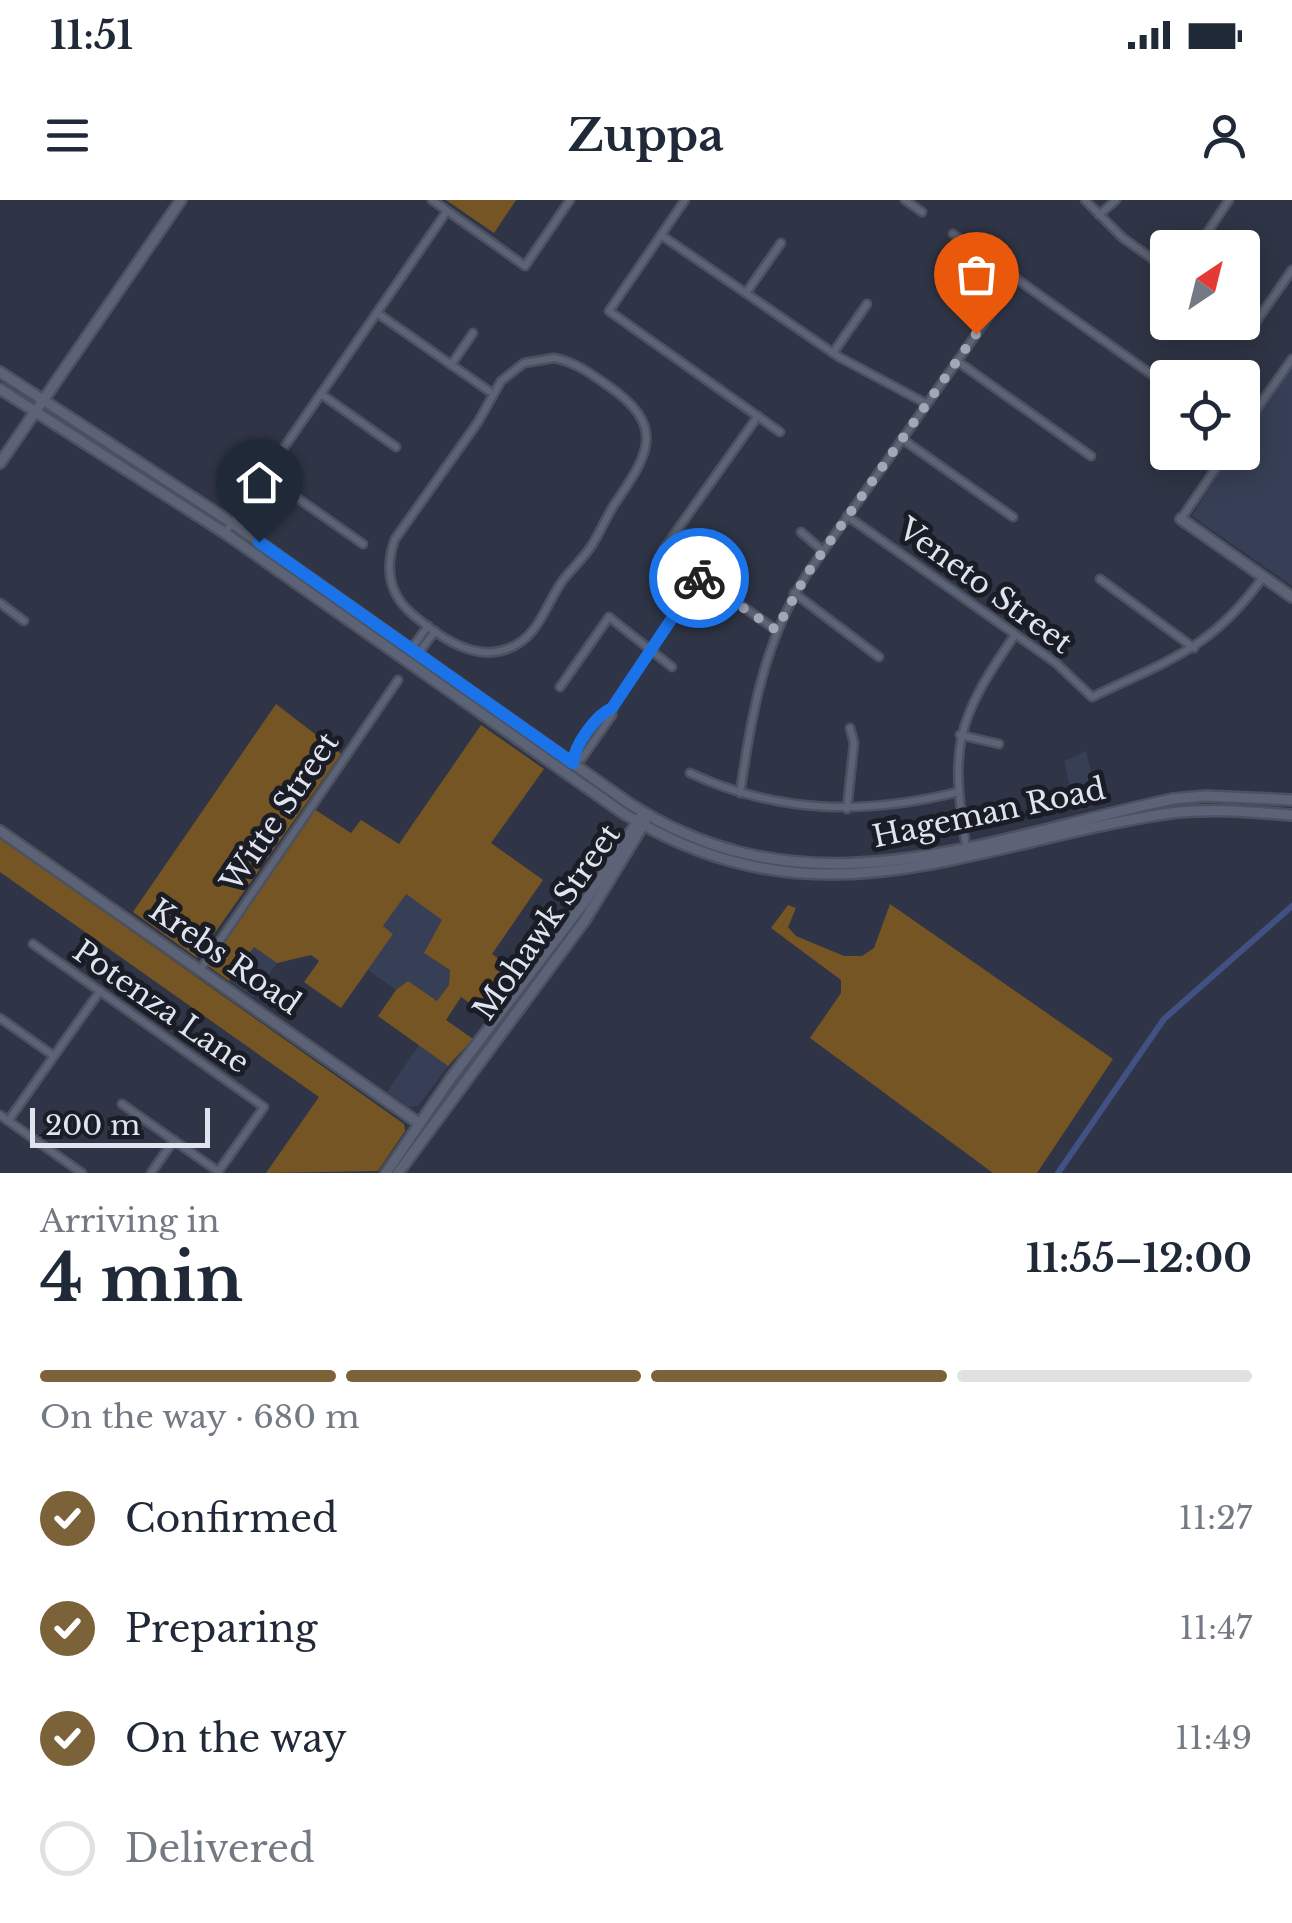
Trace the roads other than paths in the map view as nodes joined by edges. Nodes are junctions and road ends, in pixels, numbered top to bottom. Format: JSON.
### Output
{"nodes":[{"id":1,"x":181,"y":200,"type":"edge"},
{"id":2,"x":432,"y":200,"type":"edge"},
{"id":3,"x":570,"y":200,"type":"edge"},
{"id":4,"x":685,"y":200,"type":"edge"},
{"id":5,"x":905,"y":200,"type":"edge"},
{"id":6,"x":1085,"y":200,"type":"edge"},
{"id":7,"x":1116,"y":200,"type":"edge"},
{"id":8,"x":1229,"y":200,"type":"edge"},
{"id":9,"x":447,"y":211,"type":"junction"},
{"id":10,"x":922,"y":212,"type":"dead end"},
{"id":11,"x":1099,"y":214,"type":"junction"},
{"id":12,"x":1208,"y":230,"type":"edge"},
{"id":13,"x":953,"y":234,"type":"dead end"},
{"id":14,"x":661,"y":235,"type":"junction"},
{"id":15,"x":781,"y":243,"type":"dead end"},
{"id":16,"x":1150,"y":257,"type":"edge"},
{"id":17,"x":1292,"y":270,"type":"edge"},
{"id":18,"x":1016,"y":278,"type":"junction"},
{"id":19,"x":746,"y":293,"type":"junction"},
{"id":20,"x":867,"y":304,"type":"dead end"},
{"id":21,"x":377,"y":313,"type":"junction"},
{"id":22,"x":1260,"y":318,"type":"edge"},
{"id":23,"x":473,"y":333,"type":"dead end"},
{"id":24,"x":833,"y":353,"type":"junction"},
{"id":25,"x":1292,"y":359,"type":"edge"},
{"id":26,"x":957,"y":361,"type":"junction"},
{"id":27,"x":451,"y":365,"type":"junction"},
{"id":28,"x":0,"y":372,"type":"edge"},
{"id":29,"x":1150,"y":373,"type":"edge"},
{"id":30,"x":0,"y":389,"type":"edge"},
{"id":31,"x":488,"y":392,"type":"dead end"},
{"id":32,"x":322,"y":394,"type":"junction"},
{"id":33,"x":42,"y":400,"type":"junction"},
{"id":34,"x":927,"y":404,"type":"junction"},
{"id":35,"x":1260,"y":404,"type":"edge"},
{"id":36,"x":34,"y":411,"type":"junction"},
{"id":37,"x":758,"y":416,"type":"junction"},
{"id":38,"x":780,"y":432,"type":"dead end"},
{"id":39,"x":902,"y":438,"type":"junction"},
{"id":40,"x":396,"y":447,"type":"dead end"},
{"id":41,"x":1091,"y":456,"type":"dead end"},
{"id":42,"x":109,"y":458,"type":"junction"},
{"id":43,"x":0,"y":463,"type":"edge"},
{"id":44,"x":1215,"y":470,"type":"edge"},
{"id":45,"x":266,"y":476,"type":"junction"},
{"id":46,"x":169,"y":483,"type":"junction"},
{"id":47,"x":847,"y":516,"type":"junction"},
{"id":48,"x":1014,"y":518,"type":"dead end"},
{"id":49,"x":1181,"y":519,"type":"joint"},
{"id":50,"x":232,"y":524,"type":"junction"},
{"id":51,"x":801,"y":532,"type":"dead end"},
{"id":52,"x":225,"y":533,"type":"junction"},
{"id":53,"x":363,"y":544,"type":"dead end"},
{"id":54,"x":823,"y":551,"type":"junction"},
{"id":55,"x":700,"y":576,"type":"junction"},
{"id":56,"x":1263,"y":577,"type":"junction"},
{"id":57,"x":1100,"y":578,"type":"dead end"},
{"id":58,"x":794,"y":593,"type":"junction"},
{"id":59,"x":1292,"y":597,"type":"edge"},
{"id":60,"x":0,"y":603,"type":"edge"},
{"id":61,"x":24,"y":621,"type":"dead end"},
{"id":62,"x":358,"y":627,"type":"junction"},
{"id":63,"x":432,"y":628,"type":"junction"},
{"id":64,"x":776,"y":630,"type":"junction"},
{"id":65,"x":1016,"y":635,"type":"junction"},
{"id":66,"x":650,"y":647,"type":"junction"},
{"id":67,"x":1194,"y":648,"type":"junction"},
{"id":68,"x":414,"y":652,"type":"junction"},
{"id":69,"x":879,"y":657,"type":"dead end"},
{"id":70,"x":672,"y":666,"type":"dead end"},
{"id":71,"x":398,"y":680,"type":"dead end"},
{"id":72,"x":560,"y":687,"type":"dead end"},
{"id":73,"x":850,"y":728,"type":"dead end"},
{"id":74,"x":512,"y":734,"type":"junction"},
{"id":75,"x":960,"y":735,"type":"junction"},
{"id":76,"x":999,"y":744,"type":"dead end"},
{"id":77,"x":573,"y":763,"type":"junction"},
{"id":78,"x":690,"y":773,"type":"dead end"},
{"id":79,"x":958,"y":792,"type":"junction"},
{"id":80,"x":740,"y":793,"type":"junction"},
{"id":81,"x":1292,"y":800,"type":"edge"},
{"id":82,"x":848,"y":809,"type":"junction"},
{"id":83,"x":646,"y":814,"type":"junction"},
{"id":84,"x":1292,"y":815,"type":"edge"},
{"id":85,"x":640,"y":824,"type":"junction"},
{"id":86,"x":0,"y":831,"type":"edge"},
{"id":87,"x":966,"y":846,"type":"junction"},
{"id":88,"x":968,"y":858,"type":"junction"},
{"id":89,"x":33,"y":944,"type":"dead end"},
{"id":90,"x":200,"y":970,"type":"junction"},
{"id":91,"x":100,"y":991,"type":"junction"},
{"id":92,"x":0,"y":1018,"type":"edge"},
{"id":93,"x":54,"y":1056,"type":"junction"},
{"id":94,"x":122,"y":1104,"type":"dead end"},
{"id":95,"x":0,"y":1114,"type":"edge"},
{"id":96,"x":8,"y":1120,"type":"junction"},
{"id":97,"x":420,"y":1124,"type":"junction"},
{"id":98,"x":174,"y":1140,"type":"junction"},
{"id":99,"x":219,"y":1172,"type":"edge"},
{"id":100,"x":82,"y":1173,"type":"edge"},
{"id":101,"x":150,"y":1173,"type":"edge"},
{"id":102,"x":392,"y":1173,"type":"edge"}],
"edges":[{"from":1,"to":33,"type":"main road"},
{"from":2,"to":9,"type":"street"},
{"from":3,"to":9,"type":"street"},
{"from":4,"to":14,"type":"street"},
{"from":5,"to":10,"type":"street"},
{"from":6,"to":11,"type":"street"},
{"from":7,"to":11,"type":"street"},
{"from":8,"to":12,"type":"street"},
{"from":9,"to":21,"type":"street"},
{"from":11,"to":16,"type":"street"},
{"from":13,"to":18,"type":"street"},
{"from":14,"to":19,"type":"street"},
{"from":14,"to":37,"type":"street"},
{"from":15,"to":19,"type":"street"},
{"from":17,"to":22,"type":"street"},
{"from":18,"to":26,"type":"street"},
{"from":18,"to":29,"type":"street"},
{"from":19,"to":24,"type":"street"},
{"from":20,"to":24,"type":"street"},
{"from":21,"to":27,"type":"street"},
{"from":21,"to":32,"type":"street"},
{"from":23,"to":27,"type":"street"},
{"from":24,"to":34,"type":"street"},
{"from":25,"to":35,"type":"street"},
{"from":26,"to":34,"type":"street"},
{"from":26,"to":41,"type":"street"},
{"from":27,"to":31,"type":"street"},
{"from":28,"to":33,"type":"main road","name":"Hageman Road"},
{"from":30,"to":36,"type":"main road","name":"Hageman Road"},
{"from":32,"to":40,"type":"street"},
{"from":32,"to":45,"type":"street"},
{"from":33,"to":36,"type":"main road"},
{"from":33,"to":46,"type":"main road","name":"Hageman Road"},
{"from":34,"to":39,"type":"street"},
{"from":36,"to":42,"type":"main road","name":"Hageman Road"},
{"from":36,"to":43,"type":"main road"},
{"from":37,"to":38,"type":"street"},
{"from":37,"to":55,"type":"street"},
{"from":39,"to":47,"type":"street"},
{"from":39,"to":48,"type":"street"},
{"from":42,"to":46,"type":"main road"},
{"from":42,"to":52,"type":"main road","name":"Hageman Road"},
{"from":44,"to":49,"type":"street"},
{"from":45,"to":50,"type":"street"},
{"from":45,"to":53,"type":"street"},
{"from":46,"to":50,"type":"main road","name":"Hageman Road"},
{"from":47,"to":54,"type":"street"},
{"from":47,"to":65,"type":"street","name":"Veneto Street"},
{"from":49,"to":56,"type":"main road"},
{"from":50,"to":52,"type":"street"},
{"from":50,"to":68,"type":"main road","name":"Hageman Road"},
{"from":51,"to":54,"type":"street"},
{"from":52,"to":62,"type":"main road","name":"Hageman Road"},
{"from":54,"to":58,"type":"street"},
{"from":55,"to":64,"type":"street"},
{"from":55,"to":66,"type":"street"},
{"from":56,"to":59,"type":"main road"},
{"from":56,"to":67,"type":"street"},
{"from":57,"to":67,"type":"street"},
{"from":58,"to":64,"type":"street"},
{"from":58,"to":69,"type":"street"},
{"from":60,"to":61,"type":"street"},
{"from":62,"to":68,"type":"main road"},
{"from":62,"to":74,"type":"main road","name":"Hageman Road"},
{"from":63,"to":63,"type":"street"},
{"from":63,"to":68,"type":"street"},
{"from":64,"to":80,"type":"street"},
{"from":65,"to":67,"type":"street","name":"Veneto Street"},
{"from":65,"to":75,"type":"street"},
{"from":66,"to":70,"type":"street"},
{"from":66,"to":72,"type":"street"},
{"from":66,"to":77,"type":"street"},
{"from":68,"to":77,"type":"main road","name":"Hageman Road"},
{"from":71,"to":90,"type":"street","name":"Witte Street"},
{"from":73,"to":82,"type":"street"},
{"from":74,"to":77,"type":"main road"},
{"from":74,"to":85,"type":"main road","name":"Hageman Road"},
{"from":75,"to":76,"type":"street"},
{"from":75,"to":79,"type":"street"},
{"from":77,"to":83,"type":"main road","name":"Hageman Road"},
{"from":78,"to":80,"type":"street"},
{"from":79,"to":82,"type":"street"},
{"from":79,"to":87,"type":"street"},
{"from":80,"to":82,"type":"street"},
{"from":81,"to":87,"type":"main road","name":"Hageman Road"},
{"from":83,"to":85,"type":"main road","name":"Mohawk Street"},
{"from":83,"to":87,"type":"main road","name":"Hageman Road"},
{"from":84,"to":88,"type":"main road","name":"Hageman Road"},
{"from":85,"to":88,"type":"main road","name":"Hageman Road"},
{"from":85,"to":97,"type":"main road","name":"Mohawk Street"},
{"from":85,"to":102,"type":"main road","name":"Mohawk Street"},
{"from":86,"to":90,"type":"main road","name":"Krebs Road"},
{"from":87,"to":88,"type":"street"},
{"from":89,"to":91,"type":"street","name":"Potenza Lane"},
{"from":90,"to":97,"type":"main road","name":"Krebs Road"},
{"from":91,"to":93,"type":"street"},
{"from":91,"to":99,"type":"street","name":"Potenza Lane"},
{"from":92,"to":93,"type":"street"},
{"from":93,"to":96,"type":"street"},
{"from":94,"to":98,"type":"street"},
{"from":95,"to":96,"type":"street"},
{"from":96,"to":100,"type":"street"},
{"from":97,"to":102,"type":"main road","name":"Mohawk Street"},
{"from":98,"to":99,"type":"street"},
{"from":98,"to":101,"type":"street"}]}
